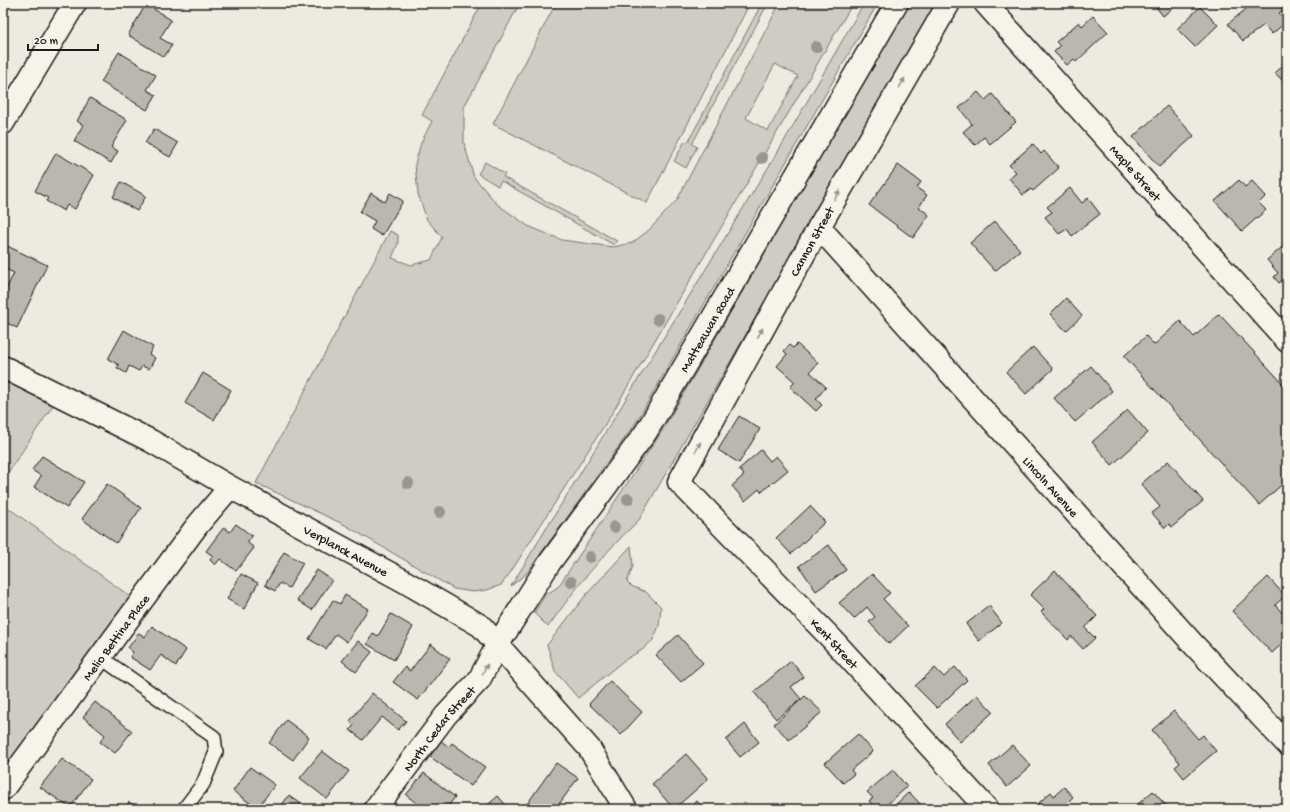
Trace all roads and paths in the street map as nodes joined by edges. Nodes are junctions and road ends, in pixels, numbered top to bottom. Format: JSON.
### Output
{"nodes":[{"id":1,"x":75,"y":3,"type":"edge"},
{"id":2,"x":897,"y":3,"type":"edge"},
{"id":3,"x":949,"y":3,"type":"edge"},
{"id":4,"x":985,"y":3,"type":"edge"},
{"id":5,"x":3,"y":123,"type":"edge"},
{"id":6,"x":819,"y":227,"type":"junction"},
{"id":7,"x":1287,"y":342,"type":"edge"},
{"id":8,"x":3,"y":367,"type":"edge"},
{"id":9,"x":679,"y":482,"type":"joint"},
{"id":10,"x":230,"y":487,"type":"junction"},
{"id":11,"x":498,"y":644,"type":"junction"},
{"id":12,"x":100,"y":657,"type":"junction"},
{"id":13,"x":1287,"y":744,"type":"edge"},
{"id":14,"x":3,"y":789,"type":"edge"},
{"id":15,"x":184,"y":809,"type":"edge"},
{"id":16,"x":375,"y":809,"type":"edge"},
{"id":17,"x":626,"y":809,"type":"edge"},
{"id":18,"x":987,"y":809,"type":"edge"}],
"edges":[{"from":1,"to":5,"type":"street"},
{"from":2,"to":11,"type":"street","name":"Matteawan Road"},
{"from":6,"to":3,"type":"street","name":"Cannon Street","one_way":true},
{"from":4,"to":7,"type":"street","name":"Maple Street"},
{"from":9,"to":6,"type":"street","name":"Cannon Street","one_way":true},
{"from":6,"to":13,"type":"street","name":"Lincoln Avenue"},
{"from":8,"to":10,"type":"street","name":"Verplanck Avenue"},
{"from":9,"to":18,"type":"street","name":"Kent Street"},
{"from":10,"to":11,"type":"street","name":"Verplanck Avenue"},
{"from":10,"to":12,"type":"street","name":"Melio Bettina Place"},
{"from":16,"to":11,"type":"street","name":"North Cedar Street","one_way":true},
{"from":11,"to":17,"type":"street","name":"Verplanck Avenue"},
{"from":12,"to":14,"type":"street","name":"Melio Bettina Place"},
{"from":12,"to":15,"type":"lane"}]}
